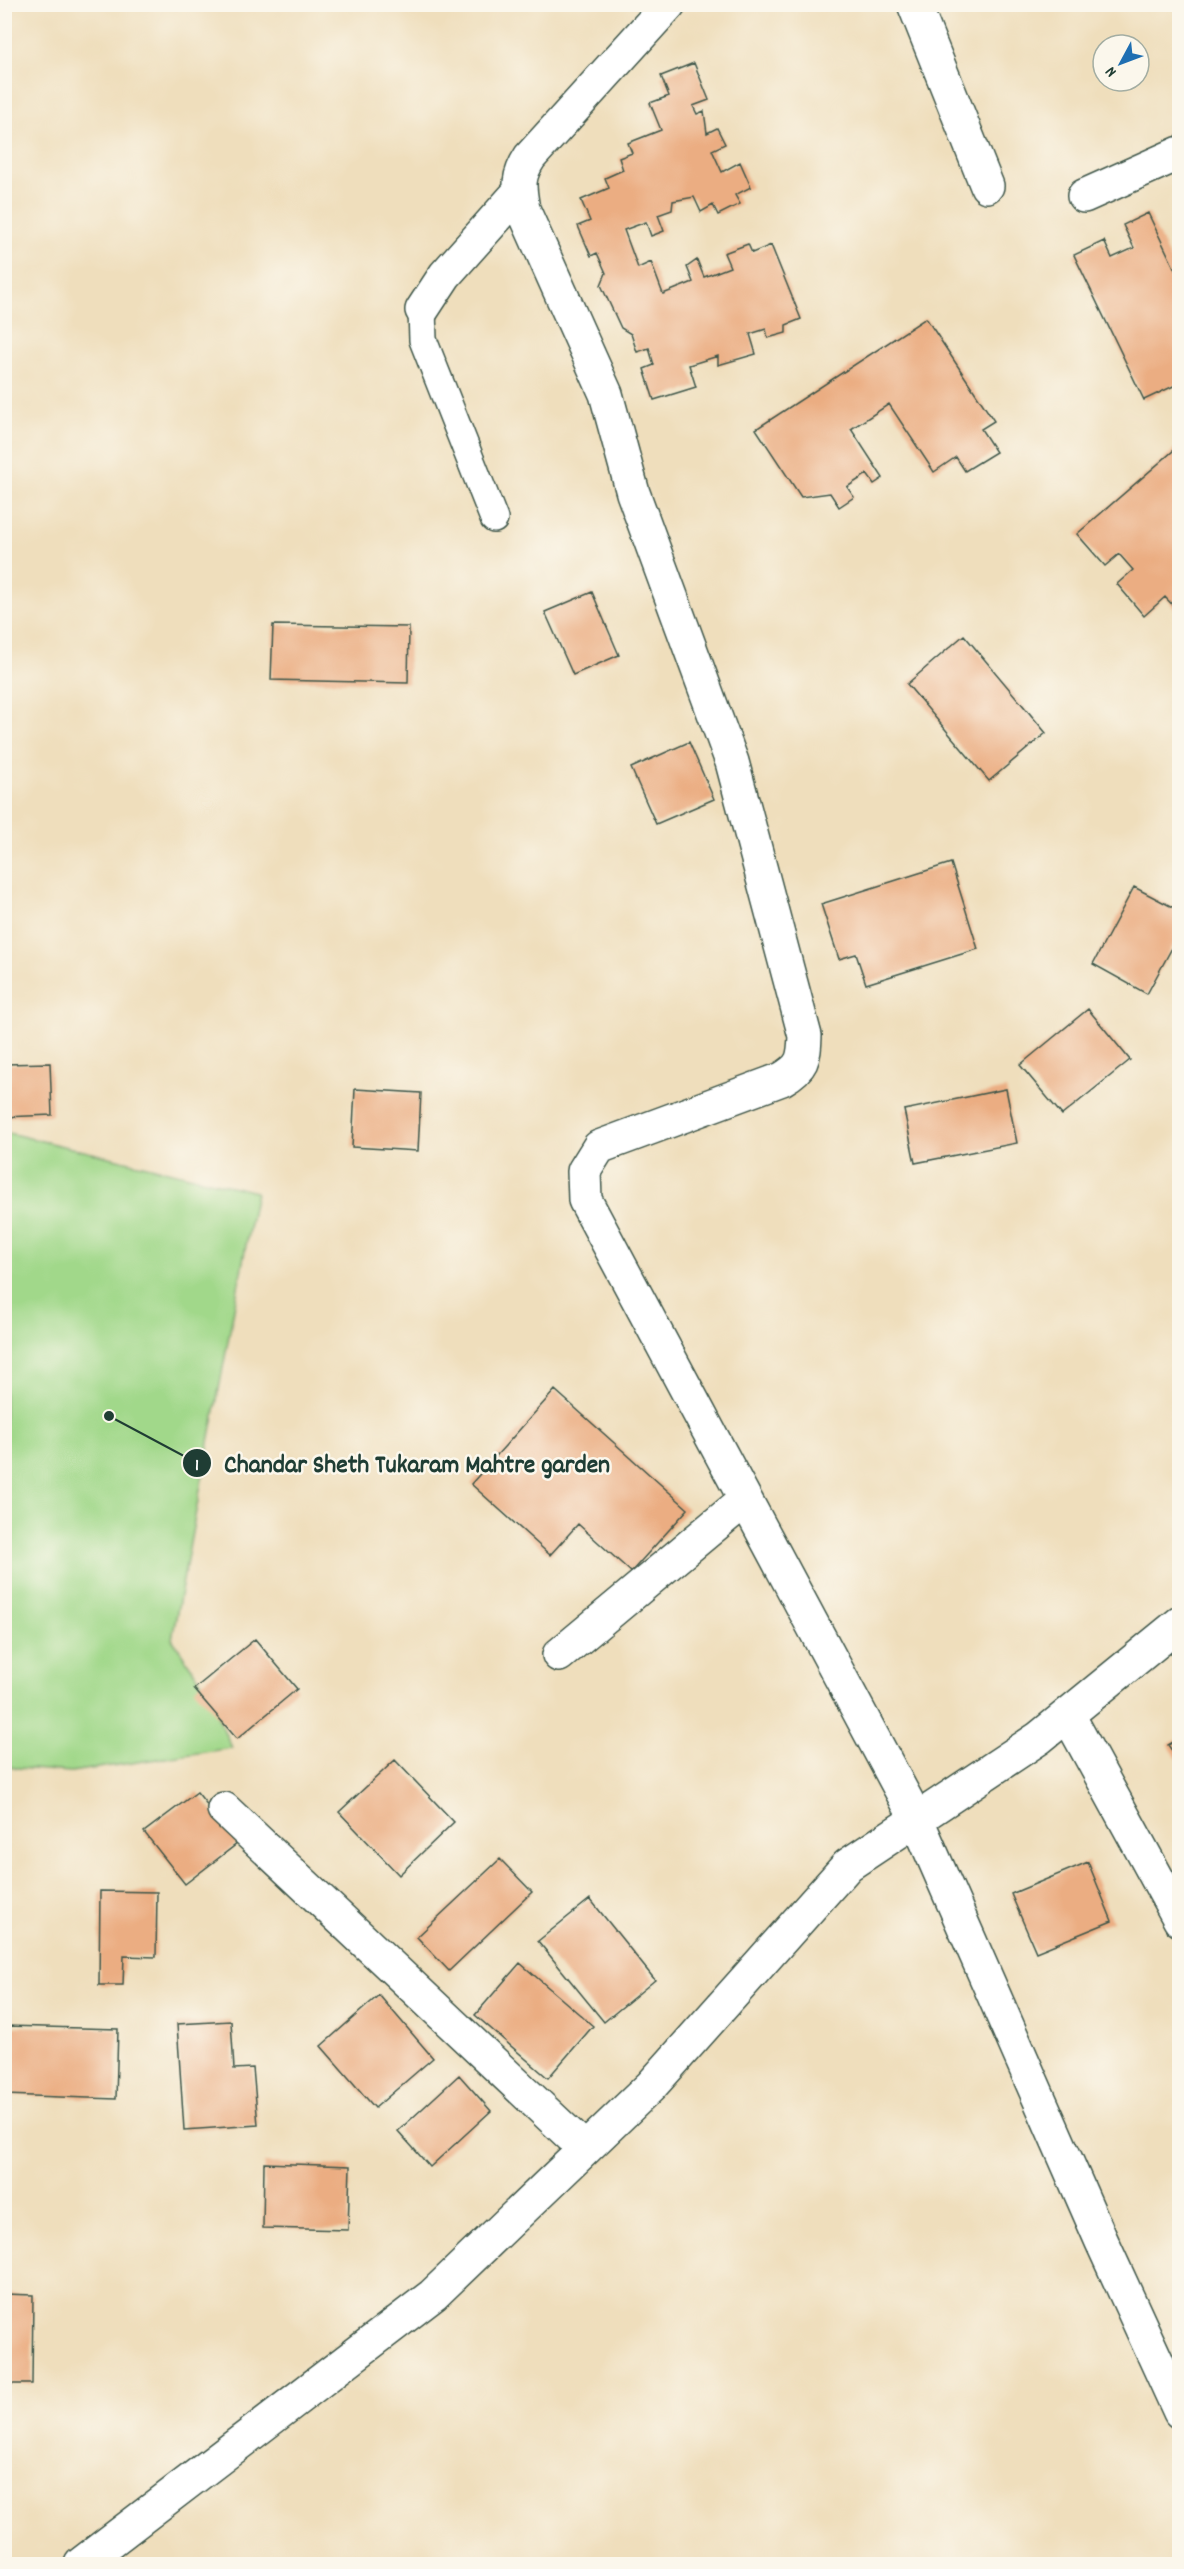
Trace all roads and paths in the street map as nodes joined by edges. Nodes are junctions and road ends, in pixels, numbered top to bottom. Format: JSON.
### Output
{"nodes":[{"id":1,"x":669,"y":4,"type":"edge"},
{"id":2,"x":914,"y":4,"type":"edge"},
{"id":3,"x":1179,"y":153,"type":"edge"},
{"id":4,"x":987,"y":186,"type":"dead end"},
{"id":5,"x":520,"y":191,"type":"junction"},
{"id":6,"x":1084,"y":196,"type":"dead end"},
{"id":7,"x":423,"y":310,"type":"joint"},
{"id":8,"x":494,"y":519,"type":"dead end"},
{"id":9,"x":746,"y":1500,"type":"junction"},
{"id":10,"x":1179,"y":1623,"type":"edge"},
{"id":11,"x":559,"y":1655,"type":"dead end"},
{"id":12,"x":1068,"y":1715,"type":"junction"},
{"id":13,"x":224,"y":1809,"type":"dead end"},
{"id":14,"x":916,"y":1820,"type":"junction"},
{"id":15,"x":1179,"y":1920,"type":"edge"},
{"id":16,"x":585,"y":2149,"type":"junction"},
{"id":17,"x":1179,"y":2412,"type":"edge"},
{"id":18,"x":81,"y":2565,"type":"edge"}],
"edges":[{"from":1,"to":5,"type":"street"},
{"from":2,"to":4,"type":"street"},
{"from":3,"to":6,"type":"street"},
{"from":5,"to":7,"type":"street"},
{"from":5,"to":9,"type":"street"},
{"from":7,"to":8,"type":"lane"},
{"from":9,"to":11,"type":"street"},
{"from":9,"to":14,"type":"street"},
{"from":10,"to":12,"type":"street"},
{"from":12,"to":14,"type":"street"},
{"from":12,"to":15,"type":"street"},
{"from":13,"to":16,"type":"street"},
{"from":14,"to":16,"type":"street"},
{"from":14,"to":17,"type":"street"},
{"from":16,"to":18,"type":"street"}]}
